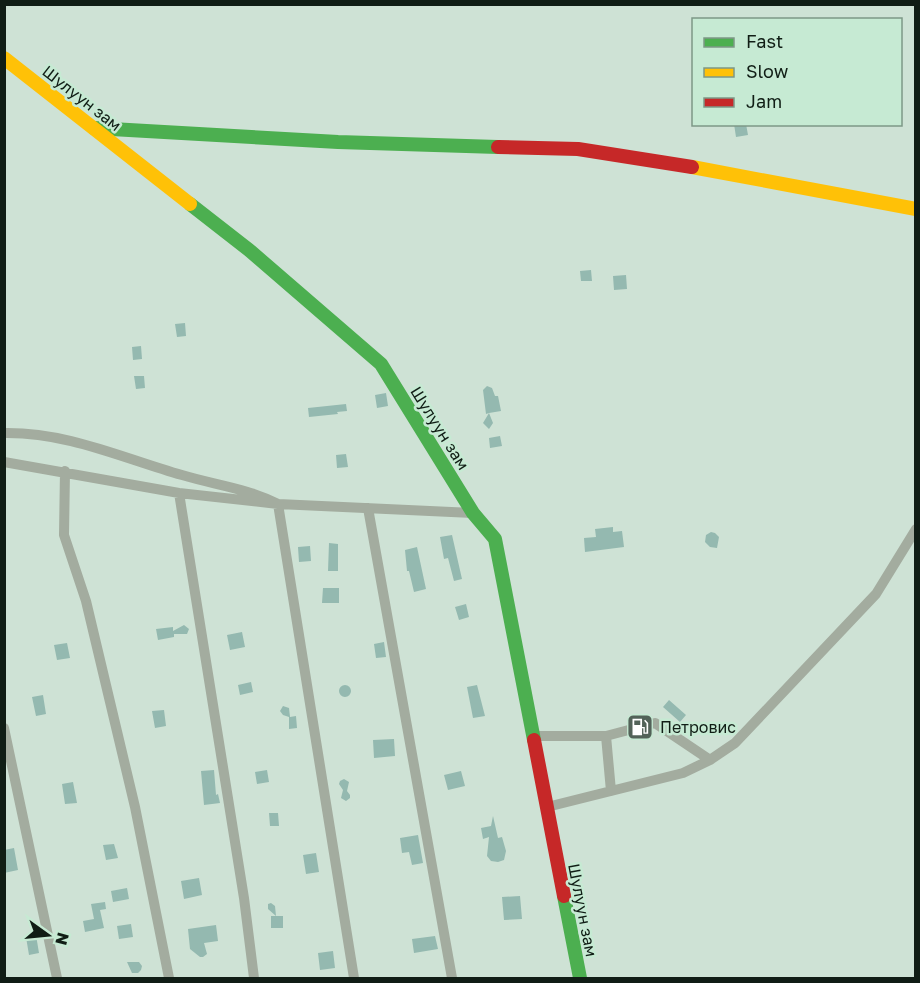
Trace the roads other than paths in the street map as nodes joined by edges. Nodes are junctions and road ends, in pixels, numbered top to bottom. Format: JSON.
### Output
{"nodes":[{"id":1,"x":4,"y":58,"type":"edge"},
{"id":2,"x":94,"y":128,"type":"junction"},
{"id":3,"x":915,"y":209,"type":"edge"},
{"id":4,"x":4,"y":433,"type":"edge"},
{"id":5,"x":4,"y":462,"type":"edge"},
{"id":6,"x":65,"y":471,"type":"junction"},
{"id":7,"x":179,"y":493,"type":"junction"},
{"id":8,"x":278,"y":504,"type":"junction"},
{"id":9,"x":368,"y":508,"type":"junction"},
{"id":10,"x":473,"y":513,"type":"junction"},
{"id":11,"x":915,"y":529,"type":"edge"},
{"id":12,"x":4,"y":728,"type":"edge"},
{"id":13,"x":533,"y":736,"type":"junction"},
{"id":14,"x":606,"y":736,"type":"junction"},
{"id":15,"x":710,"y":760,"type":"junction"},
{"id":16,"x":611,"y":791,"type":"junction"},
{"id":17,"x":547,"y":807,"type":"junction"},
{"id":18,"x":57,"y":978,"type":"edge"},
{"id":19,"x":169,"y":978,"type":"edge"},
{"id":20,"x":254,"y":978,"type":"edge"},
{"id":21,"x":354,"y":978,"type":"edge"},
{"id":22,"x":452,"y":978,"type":"edge"},
{"id":23,"x":580,"y":978,"type":"edge"}],
"edges":[{"from":1,"to":2,"type":"street","name":"Шулуун зам"},
{"from":2,"to":3,"type":"street"},
{"from":2,"to":10,"type":"street","name":"Шулуун зам"},
{"from":4,"to":8,"type":"street"},
{"from":5,"to":6,"type":"street"},
{"from":6,"to":7,"type":"street"},
{"from":6,"to":19,"type":"street"},
{"from":7,"to":8,"type":"street"},
{"from":7,"to":20,"type":"street"},
{"from":8,"to":9,"type":"street"},
{"from":8,"to":21,"type":"street"},
{"from":9,"to":10,"type":"street"},
{"from":9,"to":22,"type":"street"},
{"from":10,"to":13,"type":"street","name":"Шулуун зам"},
{"from":11,"to":15,"type":"street"},
{"from":12,"to":18,"type":"street"},
{"from":13,"to":14,"type":"street"},
{"from":13,"to":17,"type":"street","name":"Шулуун зам"},
{"from":14,"to":15,"type":"street"},
{"from":14,"to":16,"type":"street"},
{"from":15,"to":16,"type":"street"},
{"from":16,"to":17,"type":"street"},
{"from":17,"to":23,"type":"street","name":"Шулуун зам"}]}
